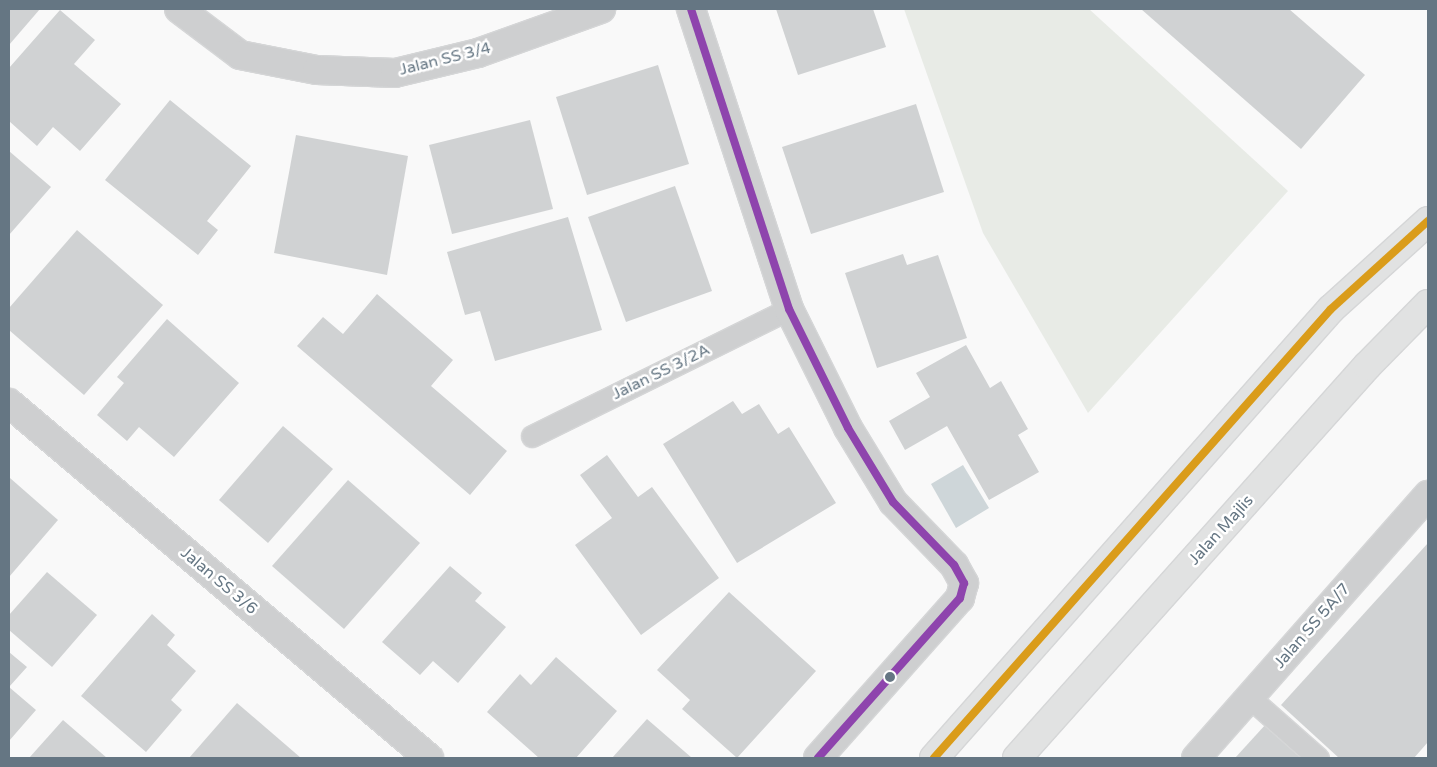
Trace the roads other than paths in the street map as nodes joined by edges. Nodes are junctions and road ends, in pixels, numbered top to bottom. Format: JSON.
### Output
{"nodes":[{"id":1,"x":179,"y":9,"type":"edge"},
{"id":2,"x":601,"y":9,"type":"edge"},
{"id":3,"x":691,"y":9,"type":"edge"},
{"id":4,"x":1428,"y":221,"type":"edge"},
{"id":5,"x":1428,"y":304,"type":"edge"},
{"id":6,"x":789,"y":309,"type":"junction"},
{"id":7,"x":9,"y":403,"type":"edge"},
{"id":8,"x":532,"y":436,"type":"dead end"},
{"id":9,"x":1428,"y":495,"type":"edge"},
{"id":10,"x":1249,"y":697,"type":"junction"},
{"id":11,"x":429,"y":758,"type":"edge"},
{"id":12,"x":818,"y":758,"type":"edge"},
{"id":13,"x":934,"y":758,"type":"edge"},
{"id":14,"x":1017,"y":758,"type":"edge"},
{"id":15,"x":1196,"y":758,"type":"edge"},
{"id":16,"x":1318,"y":758,"type":"edge"}],
"edges":[{"from":1,"to":2,"type":"street","name":"Jalan SS 3/4"},
{"from":3,"to":6,"type":"street"},
{"from":4,"to":13,"type":"main road"},
{"from":5,"to":14,"type":"main road","name":"Jalan Majlis"},
{"from":6,"to":8,"type":"lane","name":"Jalan SS 3/2A"},
{"from":6,"to":12,"type":"street"},
{"from":7,"to":11,"type":"street","name":"Jalan SS 3/6"},
{"from":9,"to":10,"type":"street","name":"Jalan SS 5A/7"},
{"from":10,"to":15,"type":"street","name":"Jalan SS 5A/7"},
{"from":10,"to":16,"type":"lane"}]}
